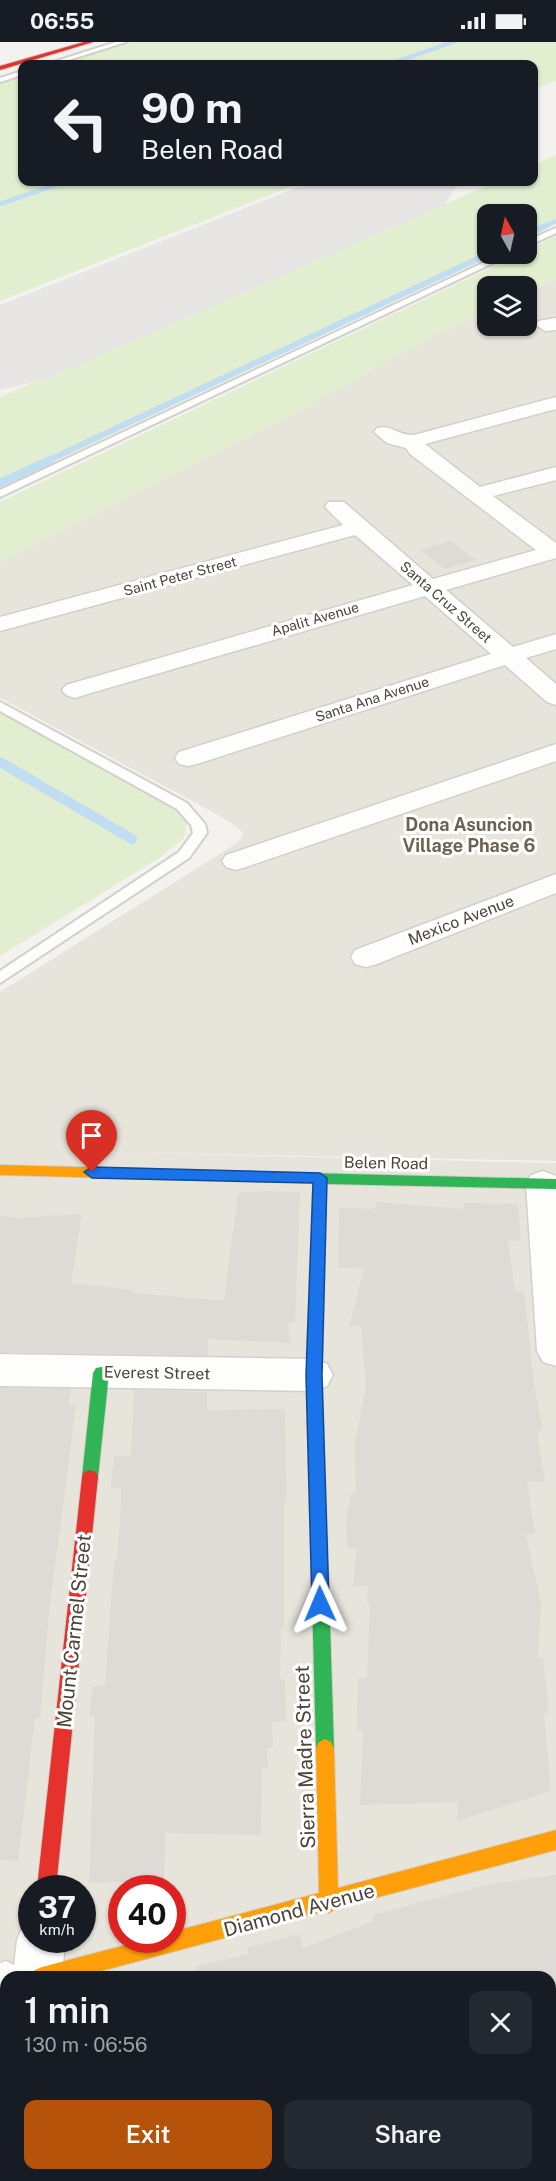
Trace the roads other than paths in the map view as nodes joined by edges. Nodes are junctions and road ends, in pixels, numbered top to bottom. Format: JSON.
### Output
{"nodes":[{"id":1,"x":90,"y":42,"type":"edge"},
{"id":2,"x":123,"y":42,"type":"edge"},
{"id":3,"x":28,"y":60,"type":"edge"},
{"id":4,"x":63,"y":60,"type":"edge"},
{"id":5,"x":18,"y":63,"type":"edge"},
{"id":6,"x":0,"y":68,"type":"edge"},
{"id":7,"x":18,"y":74,"type":"edge"},
{"id":8,"x":0,"y":80,"type":"edge"},
{"id":9,"x":556,"y":230,"type":"edge"},
{"id":10,"x":537,"y":240,"type":"edge"},
{"id":11,"x":487,"y":264,"type":"edge"},
{"id":12,"x":556,"y":403,"type":"edge"},
{"id":13,"x":384,"y":432,"type":"dead end"},
{"id":14,"x":414,"y":443,"type":"junction"},
{"id":15,"x":556,"y":472,"type":"edge"},
{"id":16,"x":0,"y":494,"type":"edge"},
{"id":17,"x":477,"y":494,"type":"junction"},
{"id":18,"x":336,"y":507,"type":"dead end"},
{"id":19,"x":360,"y":527,"type":"junction"},
{"id":20,"x":555,"y":551,"type":"edge"},
{"id":21,"x":428,"y":586,"type":"junction"},
{"id":22,"x":0,"y":624,"type":"edge"},
{"id":23,"x":556,"y":641,"type":"edge"},
{"id":24,"x":509,"y":656,"type":"junction"},
{"id":25,"x":75,"y":690,"type":"dead end"},
{"id":26,"x":556,"y":697,"type":"edge"},
{"id":27,"x":0,"y":706,"type":"edge"},
{"id":28,"x":556,"y":752,"type":"edge"},
{"id":29,"x":188,"y":758,"type":"dead end"},
{"id":30,"x":236,"y":861,"type":"dead end"},
{"id":31,"x":556,"y":883,"type":"edge"},
{"id":32,"x":366,"y":957,"type":"dead end"},
{"id":33,"x":0,"y":978,"type":"edge"},
{"id":34,"x":0,"y":1170,"type":"edge"},
{"id":35,"x":320,"y":1178,"type":"junction"},
{"id":36,"x":549,"y":1184,"type":"edge"},
{"id":37,"x":556,"y":1351,"type":"edge"},
{"id":38,"x":0,"y":1370,"type":"edge"},
{"id":39,"x":101,"y":1373,"type":"junction"},
{"id":40,"x":314,"y":1375,"type":"junction"},
{"id":41,"x":556,"y":1840,"type":"edge"},
{"id":42,"x":47,"y":1875,"type":"edge"},
{"id":43,"x":329,"y":1902,"type":"junction"},
{"id":44,"x":40,"y":1953,"type":"edge"},
{"id":45,"x":38,"y":1971,"type":"edge"},
{"id":46,"x":65,"y":1971,"type":"edge"}],
"edges":[{"from":1,"to":3,"type":"street"},
{"from":2,"to":4,"type":"lane"},
{"from":5,"to":6,"type":"street"},
{"from":7,"to":8,"type":"lane"},
{"from":9,"to":10,"type":"lane"},
{"from":11,"to":16,"type":"lane"},
{"from":12,"to":14,"type":"street"},
{"from":13,"to":14,"type":"street"},
{"from":14,"to":17,"type":"street"},
{"from":15,"to":17,"type":"street"},
{"from":17,"to":20,"type":"street"},
{"from":18,"to":19,"type":"street","name":"Santa Cruz Street"},
{"from":19,"to":21,"type":"street","name":"Santa Cruz Street"},
{"from":19,"to":22,"type":"street","name":"Saint Peter Street"},
{"from":20,"to":21,"type":"street","name":"Apalit Avenue"},
{"from":21,"to":24,"type":"street","name":"Santa Cruz Street"},
{"from":21,"to":25,"type":"street","name":"Apalit Avenue"},
{"from":23,"to":24,"type":"street","name":"Santa Ana Avenue"},
{"from":24,"to":26,"type":"street","name":"Santa Cruz Street"},
{"from":24,"to":29,"type":"street","name":"Santa Ana Avenue"},
{"from":27,"to":33,"type":"lane"},
{"from":28,"to":30,"type":"street"},
{"from":31,"to":32,"type":"street","name":"Mexico Avenue"},
{"from":34,"to":35,"type":"street","name":"Belen Road"},
{"from":35,"to":36,"type":"street","name":"Belen Road"},
{"from":35,"to":40,"type":"street","name":"Sierra Madre Street"},
{"from":36,"to":37,"type":"street"},
{"from":38,"to":39,"type":"street","name":"Everest Street"},
{"from":39,"to":40,"type":"street","name":"Everest Street"},
{"from":39,"to":42,"type":"street","name":"Mount Carmel Street"},
{"from":40,"to":43,"type":"street","name":"Sierra Madre Street"},
{"from":41,"to":43,"type":"street","name":"Diamond Avenue"},
{"from":43,"to":46,"type":"street","name":"Diamond Avenue"},
{"from":44,"to":45,"type":"street"}]}
